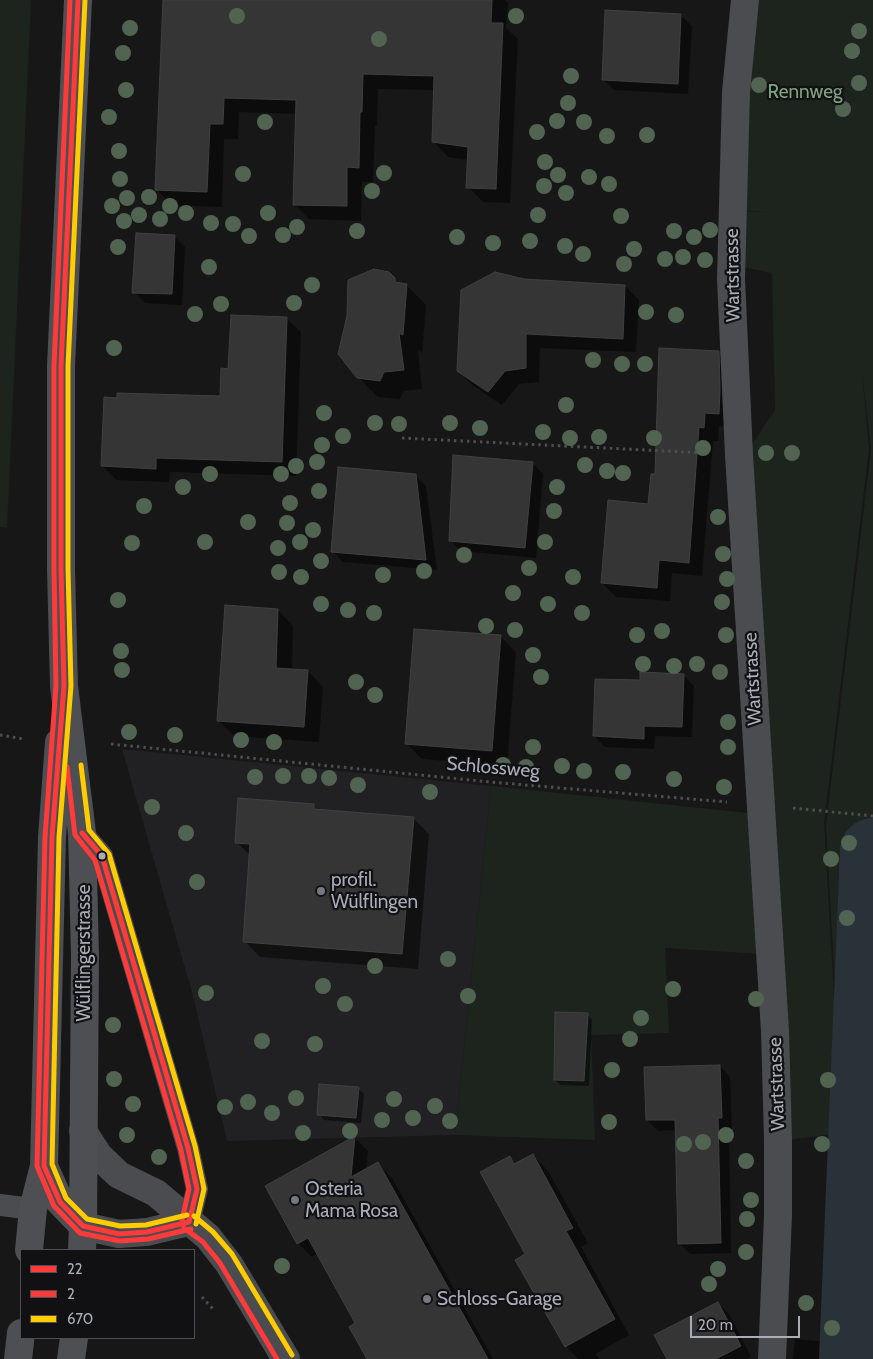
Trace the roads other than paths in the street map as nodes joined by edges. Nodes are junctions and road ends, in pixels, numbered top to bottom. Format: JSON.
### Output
{"nodes":[{"id":1,"x":78,"y":0,"type":"edge"},
{"id":2,"x":745,"y":0,"type":"edge"},
{"id":3,"x":64,"y":686,"type":"junction"},
{"id":4,"x":82,"y":833,"type":"junction"},
{"id":5,"x":84,"y":1131,"type":"junction"},
{"id":6,"x":44,"y":1166,"type":"junction"},
{"id":7,"x":0,"y":1205,"type":"edge"},
{"id":8,"x":33,"y":1209,"type":"junction"},
{"id":9,"x":189,"y":1222,"type":"junction"},
{"id":10,"x":82,"y":1238,"type":"edge"},
{"id":11,"x":29,"y":1249,"type":"edge"},
{"id":12,"x":20,"y":1339,"type":"edge"},
{"id":13,"x":74,"y":1339,"type":"edge"},
{"id":14,"x":18,"y":1359,"type":"edge"},
{"id":15,"x":71,"y":1359,"type":"edge"},
{"id":16,"x":286,"y":1359,"type":"edge"},
{"id":17,"x":772,"y":1359,"type":"edge"}],
"edges":[{"from":1,"to":3,"type":"main road","name":"Wülflingerstrasse"},
{"from":2,"to":17,"type":"street","name":"Wartstrasse"},
{"from":3,"to":4,"type":"main road","name":"Wülflingerstrasse"},
{"from":3,"to":6,"type":"main road","name":"Wülflingerstrasse"},
{"from":4,"to":5,"type":"main road","name":"Wülflingerstrasse"},
{"from":4,"to":9,"type":"lane"},
{"from":5,"to":9,"type":"street"},
{"from":5,"to":10,"type":"main road","name":"Wülflingerstrasse"},
{"from":6,"to":8,"type":"main road"},
{"from":6,"to":10,"type":"main road"},
{"from":7,"to":8,"type":"lane"},
{"from":8,"to":11,"type":"main road"},
{"from":9,"to":10,"type":"street"},
{"from":9,"to":16,"type":"street"},
{"from":12,"to":14,"type":"main road"},
{"from":13,"to":15,"type":"main road"}]}
